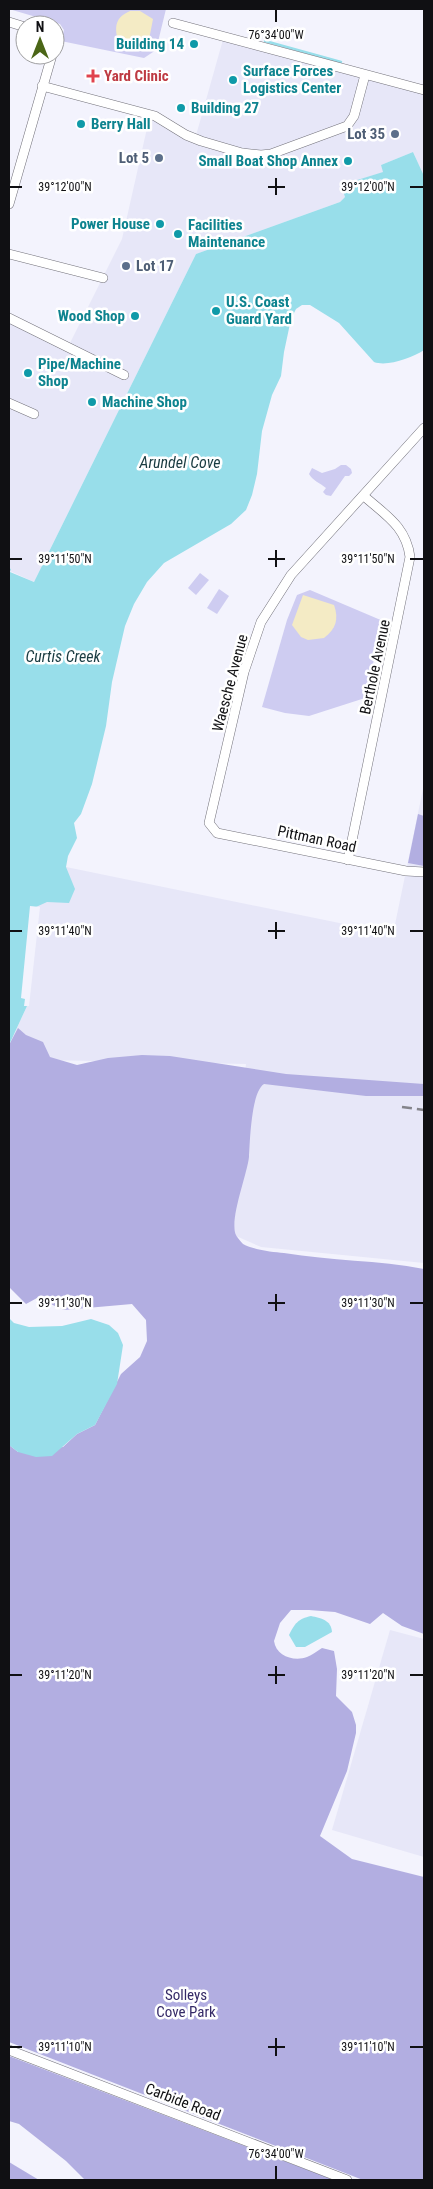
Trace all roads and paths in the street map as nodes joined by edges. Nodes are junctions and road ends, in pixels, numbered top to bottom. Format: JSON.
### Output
{"nodes":[{"id":1,"x":173,"y":23,"type":"dead end"},
{"id":2,"x":49,"y":65,"type":"edge"},
{"id":3,"x":365,"y":74,"type":"junction"},
{"id":4,"x":42,"y":86,"type":"junction"},
{"id":5,"x":424,"y":90,"type":"edge"},
{"id":6,"x":9,"y":204,"type":"edge"},
{"id":7,"x":9,"y":254,"type":"edge"},
{"id":8,"x":103,"y":278,"type":"dead end"},
{"id":9,"x":9,"y":318,"type":"edge"},
{"id":10,"x":124,"y":375,"type":"dead end"},
{"id":11,"x":9,"y":403,"type":"edge"},
{"id":12,"x":34,"y":414,"type":"dead end"},
{"id":13,"x":424,"y":428,"type":"edge"},
{"id":14,"x":364,"y":496,"type":"junction"},
{"id":15,"x":209,"y":823,"type":"joint"},
{"id":16,"x":348,"y":860,"type":"junction"},
{"id":17,"x":424,"y":872,"type":"edge"},
{"id":18,"x":9,"y":2050,"type":"edge"},
{"id":19,"x":347,"y":2180,"type":"edge"}],
"edges":[{"from":1,"to":3,"type":"street"},
{"from":2,"to":4,"type":"street"},
{"from":3,"to":4,"type":"street"},
{"from":3,"to":5,"type":"street"},
{"from":4,"to":6,"type":"street"},
{"from":7,"to":8,"type":"street"},
{"from":9,"to":10,"type":"street"},
{"from":11,"to":12,"type":"street"},
{"from":13,"to":14,"type":"street","name":"Waesche Avenue"},
{"from":14,"to":15,"type":"street","name":"Waesche Avenue"},
{"from":14,"to":16,"type":"street","name":"Berthole Avenue"},
{"from":15,"to":16,"type":"street","name":"Pittman Road"},
{"from":16,"to":17,"type":"street","name":"Pittman Road"},
{"from":18,"to":19,"type":"street","name":"Carbide Road"}]}
